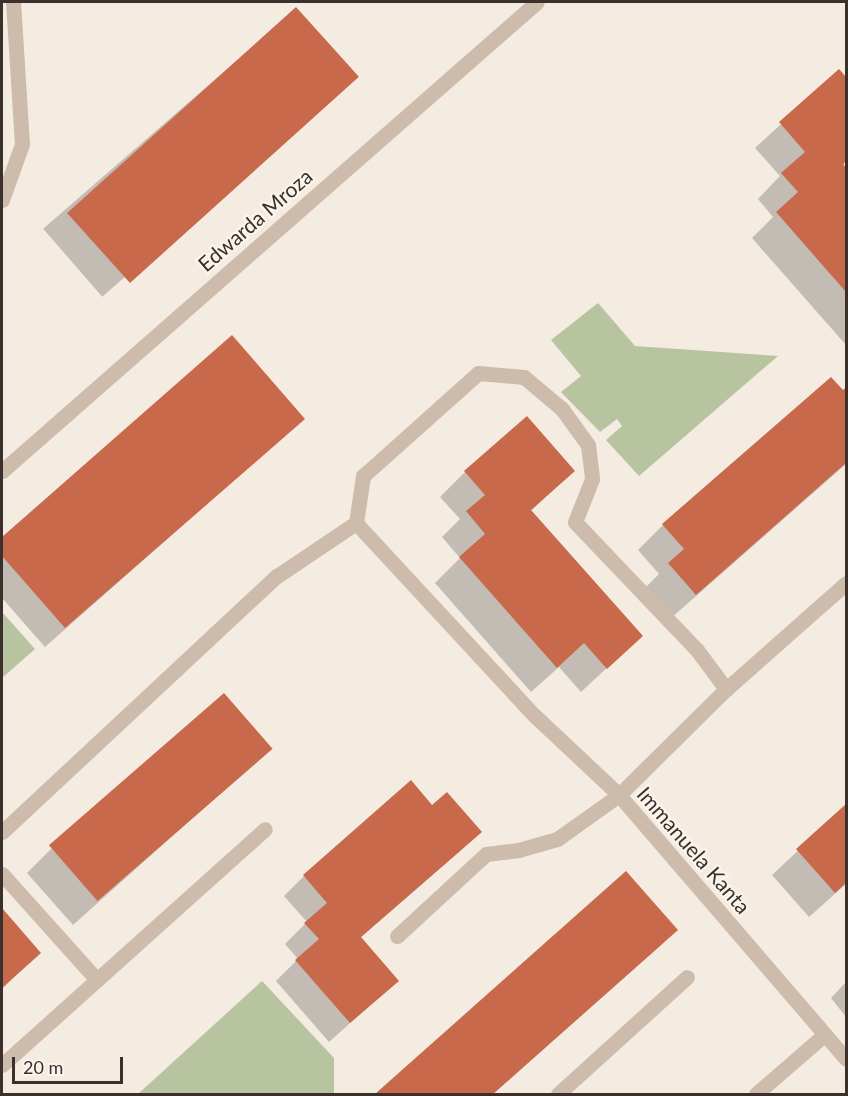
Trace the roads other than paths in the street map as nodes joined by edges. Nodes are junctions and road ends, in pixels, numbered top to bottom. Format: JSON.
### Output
{"nodes":[{"id":1,"x":13,"y":2,"type":"edge"},
{"id":2,"x":537,"y":2,"type":"edge"},
{"id":3,"x":2,"y":200,"type":"edge"},
{"id":4,"x":2,"y":471,"type":"edge"},
{"id":5,"x":356,"y":523,"type":"junction"},
{"id":6,"x":846,"y":583,"type":"edge"},
{"id":7,"x":726,"y":689,"type":"junction"},
{"id":8,"x":619,"y":795,"type":"junction"},
{"id":9,"x":265,"y":829,"type":"dead end"},
{"id":10,"x":2,"y":832,"type":"edge"},
{"id":11,"x":2,"y":874,"type":"edge"},
{"id":12,"x":398,"y":936,"type":"dead end"},
{"id":13,"x":687,"y":977,"type":"dead end"},
{"id":14,"x":97,"y":980,"type":"junction"},
{"id":15,"x":825,"y":1034,"type":"junction"},
{"id":16,"x":846,"y":1059,"type":"edge"},
{"id":17,"x":2,"y":1065,"type":"edge"},
{"id":18,"x":558,"y":1095,"type":"edge"},
{"id":19,"x":756,"y":1095,"type":"edge"}],
"edges":[{"from":1,"to":3,"type":"street"},
{"from":2,"to":4,"type":"street","name":"Edwarda Mroza"},
{"from":5,"to":7,"type":"street"},
{"from":5,"to":8,"type":"street"},
{"from":5,"to":10,"type":"street"},
{"from":6,"to":7,"type":"street","name":"Immanuela Kanta"},
{"from":7,"to":8,"type":"street","name":"Immanuela Kanta"},
{"from":8,"to":12,"type":"street"},
{"from":8,"to":15,"type":"street","name":"Immanuela Kanta"},
{"from":9,"to":14,"type":"street"},
{"from":11,"to":14,"type":"street"},
{"from":13,"to":18,"type":"street"},
{"from":14,"to":17,"type":"street"},
{"from":15,"to":16,"type":"street","name":"Immanuela Kanta"},
{"from":15,"to":19,"type":"street"}]}
